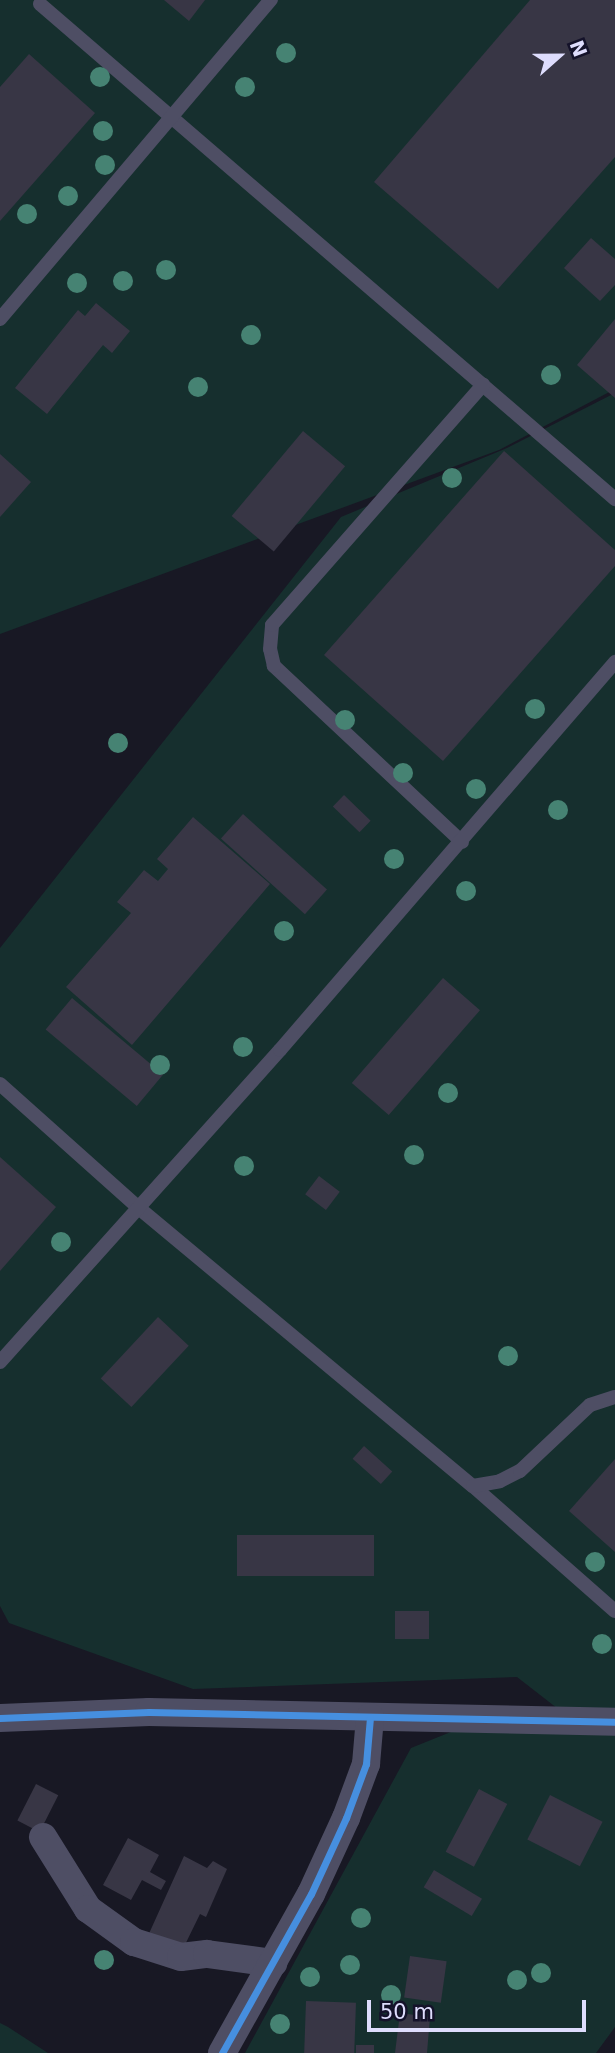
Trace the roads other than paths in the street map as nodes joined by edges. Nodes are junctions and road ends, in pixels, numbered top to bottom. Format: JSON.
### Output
{"nodes":[{"id":1,"x":271,"y":0,"type":"edge"},
{"id":2,"x":40,"y":4,"type":"dead end"},
{"id":3,"x":176,"y":117,"type":"junction"},
{"id":4,"x":0,"y":319,"type":"edge"},
{"id":5,"x":483,"y":385,"type":"junction"},
{"id":6,"x":615,"y":499,"type":"edge"},
{"id":7,"x":615,"y":662,"type":"edge"},
{"id":8,"x":462,"y":842,"type":"junction"},
{"id":9,"x":0,"y":1084,"type":"edge"},
{"id":10,"x":140,"y":1209,"type":"junction"},
{"id":11,"x":0,"y":1362,"type":"edge"},
{"id":12,"x":615,"y":1397,"type":"edge"},
{"id":13,"x":472,"y":1486,"type":"junction"},
{"id":14,"x":615,"y":1611,"type":"edge"},
{"id":15,"x":370,"y":1717,"type":"junction"},
{"id":16,"x":0,"y":1718,"type":"edge"},
{"id":17,"x":615,"y":1722,"type":"edge"},
{"id":18,"x":43,"y":1837,"type":"dead end"},
{"id":19,"x":272,"y":1963,"type":"junction"},
{"id":20,"x":222,"y":2053,"type":"edge"}],
"edges":[{"from":1,"to":3,"type":"lane"},
{"from":2,"to":3,"type":"lane"},
{"from":3,"to":4,"type":"lane"},
{"from":3,"to":5,"type":"lane"},
{"from":5,"to":6,"type":"lane"},
{"from":5,"to":8,"type":"lane"},
{"from":7,"to":8,"type":"lane"},
{"from":8,"to":10,"type":"lane"},
{"from":9,"to":10,"type":"lane"},
{"from":10,"to":11,"type":"lane"},
{"from":10,"to":13,"type":"lane"},
{"from":12,"to":13,"type":"lane"},
{"from":13,"to":14,"type":"lane"},
{"from":15,"to":16,"type":"street"},
{"from":15,"to":17,"type":"street"},
{"from":15,"to":19,"type":"street"},
{"from":18,"to":19,"type":"street"},
{"from":19,"to":20,"type":"street"}]}
